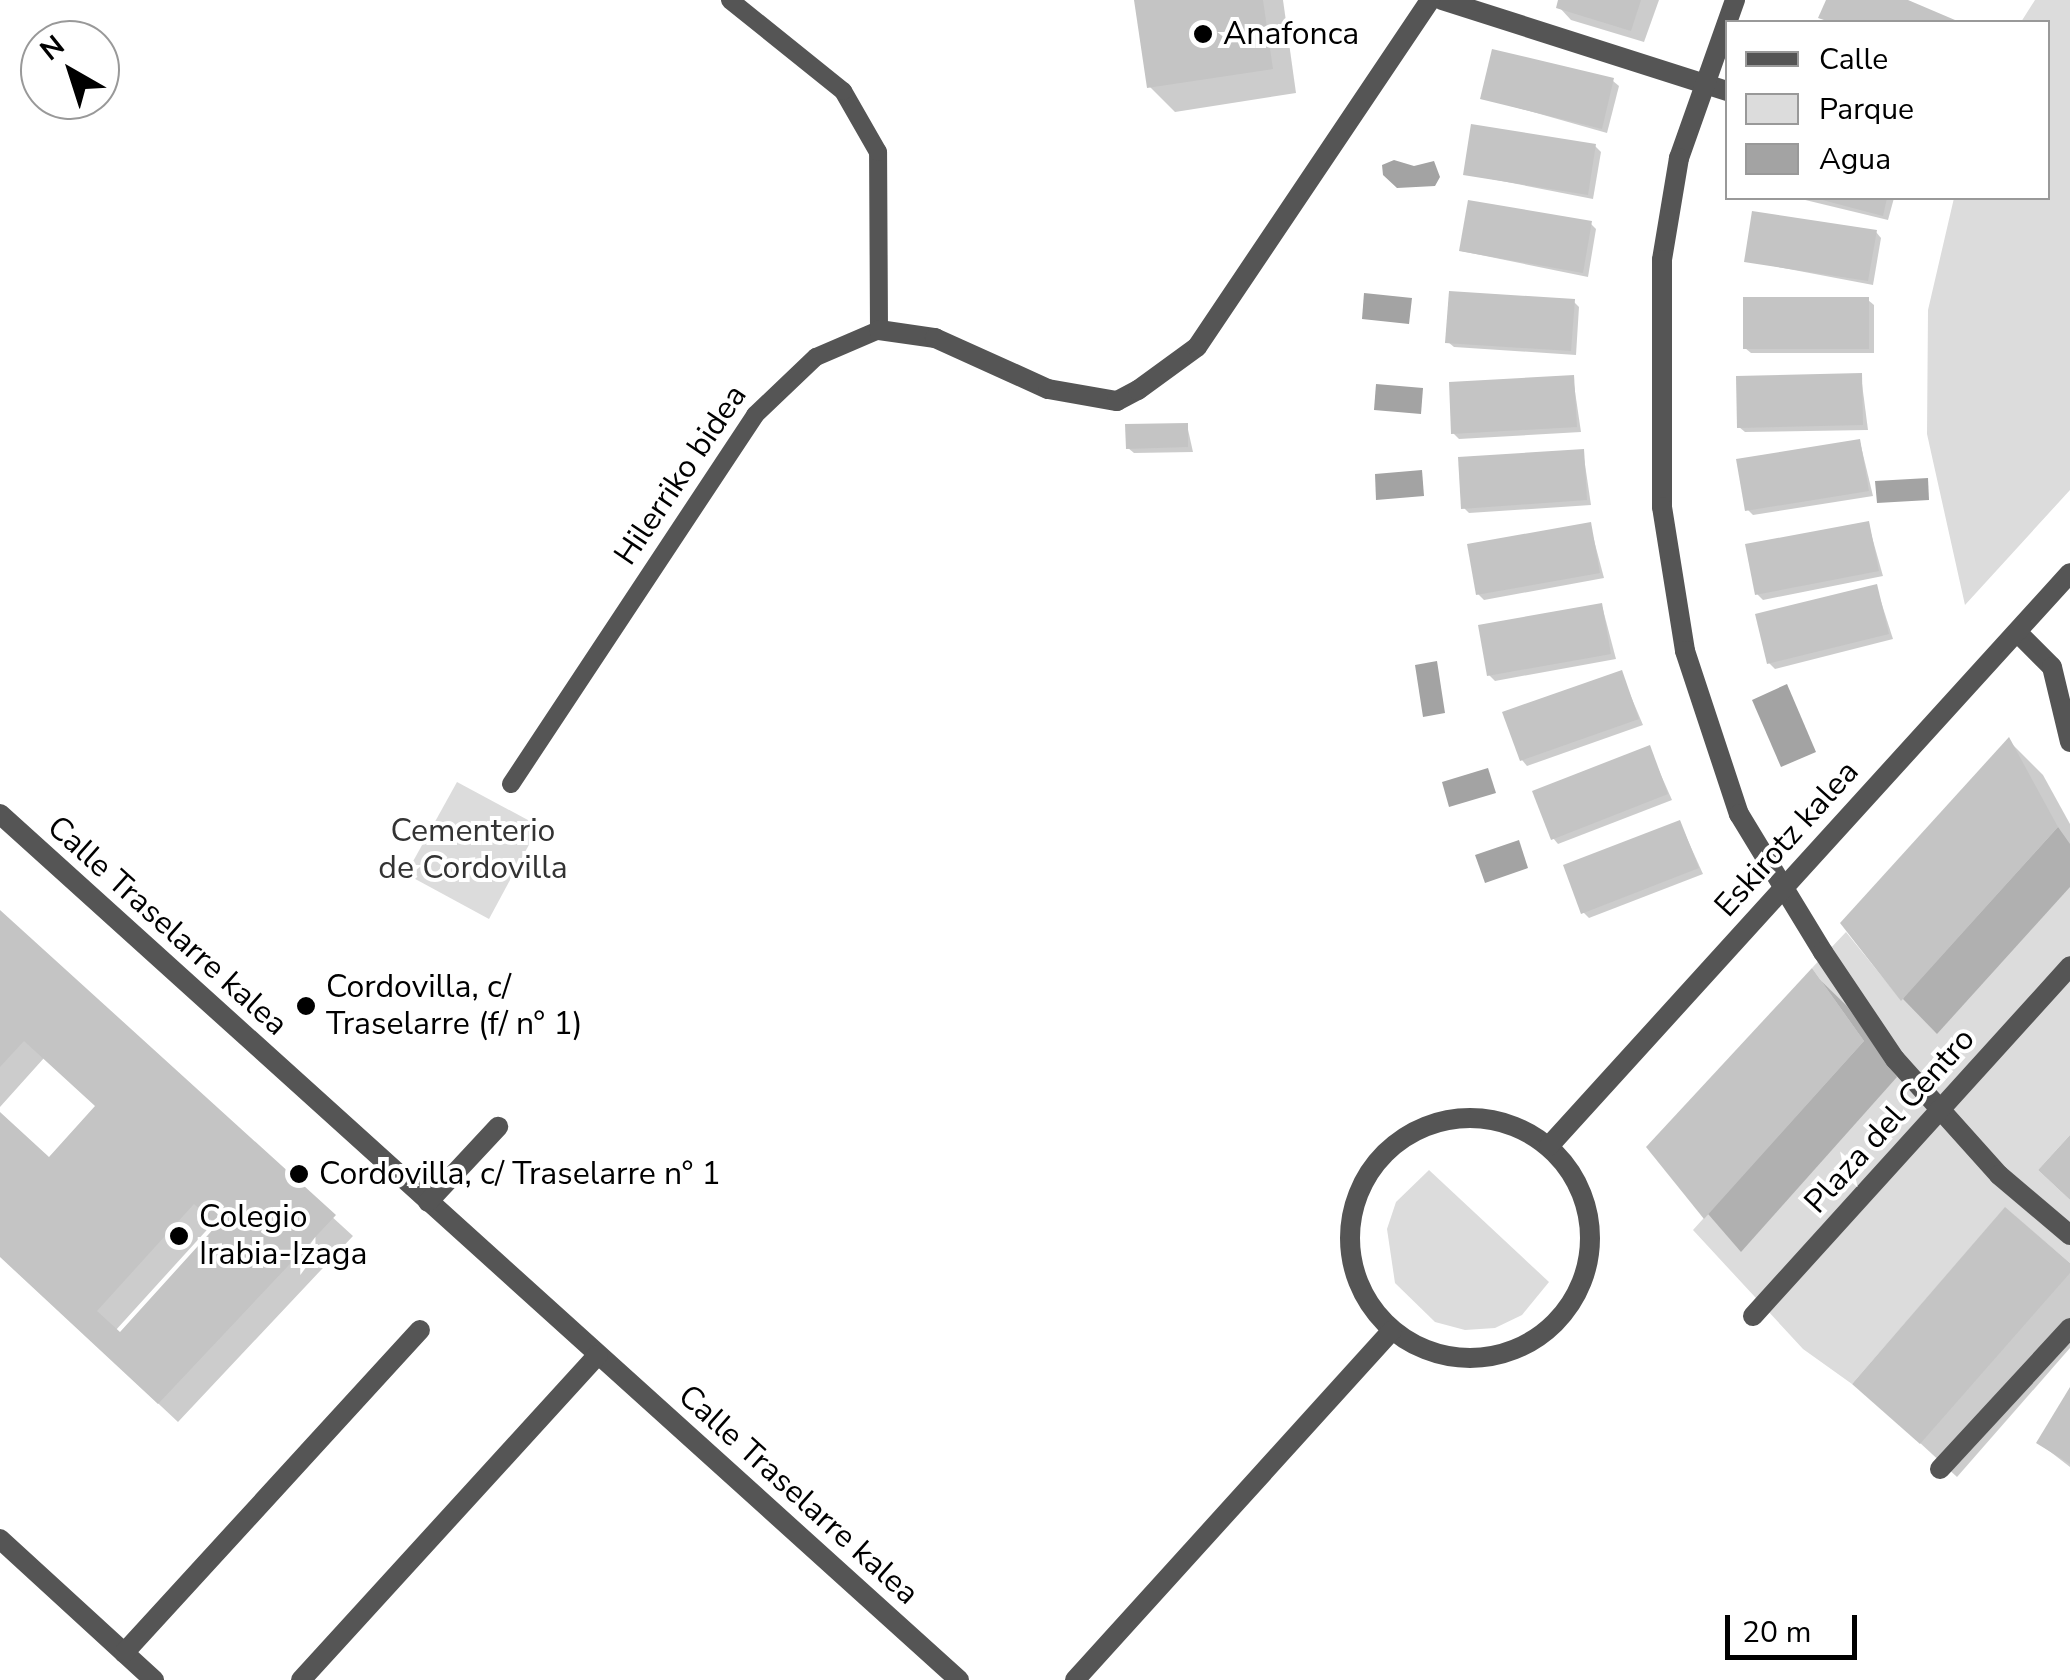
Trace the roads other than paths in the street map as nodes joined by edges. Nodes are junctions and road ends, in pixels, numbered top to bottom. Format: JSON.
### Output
{"nodes":[{"id":1,"x":730,"y":0,"type":"edge"},
{"id":2,"x":1430,"y":0,"type":"edge"},
{"id":3,"x":1442,"y":0,"type":"edge"},
{"id":4,"x":1725,"y":27,"type":"edge"},
{"id":5,"x":1704,"y":84,"type":"junction"},
{"id":6,"x":1725,"y":90,"type":"edge"},
{"id":7,"x":879,"y":330,"type":"junction"},
{"id":8,"x":2070,"y":574,"type":"edge"},
{"id":9,"x":2017,"y":632,"type":"junction"},
{"id":10,"x":2070,"y":742,"type":"edge"},
{"id":11,"x":512,"y":784,"type":"dead end"},
{"id":12,"x":0,"y":814,"type":"edge"},
{"id":13,"x":1782,"y":890,"type":"junction"},
{"id":14,"x":2070,"y":966,"type":"edge"},
{"id":15,"x":1941,"y":1110,"type":"junction"},
{"id":16,"x":498,"y":1127,"type":"dead end"},
{"id":17,"x":1548,"y":1146,"type":"junction"},
{"id":18,"x":428,"y":1202,"type":"junction"},
{"id":19,"x":2070,"y":1235,"type":"edge"},
{"id":20,"x":1753,"y":1316,"type":"dead end"},
{"id":21,"x":2070,"y":1328,"type":"edge"},
{"id":22,"x":420,"y":1330,"type":"dead end"},
{"id":23,"x":1392,"y":1330,"type":"junction"},
{"id":24,"x":598,"y":1355,"type":"junction"},
{"id":25,"x":1940,"y":1470,"type":"dead end"},
{"id":26,"x":0,"y":1540,"type":"edge"},
{"id":27,"x":124,"y":1652,"type":"junction"},
{"id":28,"x":154,"y":1680,"type":"edge"},
{"id":29,"x":301,"y":1680,"type":"edge"},
{"id":30,"x":958,"y":1680,"type":"edge"},
{"id":31,"x":1075,"y":1680,"type":"edge"}],
"edges":[{"from":1,"to":7,"type":"lane"},
{"from":2,"to":7,"type":"street"},
{"from":3,"to":5,"type":"street"},
{"from":4,"to":5,"type":"street"},
{"from":5,"to":6,"type":"street"},
{"from":5,"to":13,"type":"street"},
{"from":7,"to":11,"type":"lane","name":"Hilerriko bidea"},
{"from":8,"to":9,"type":"street","name":"Eskirotz kalea"},
{"from":9,"to":10,"type":"street"},
{"from":9,"to":13,"type":"street","name":"Eskirotz kalea"},
{"from":12,"to":18,"type":"street","name":"Calle Traselarre kalea"},
{"from":13,"to":15,"type":"street"},
{"from":13,"to":17,"type":"street","name":"Eskirotz kalea"},
{"from":14,"to":15,"type":"street","name":"Plaza del Centro"},
{"from":15,"to":19,"type":"street"},
{"from":15,"to":20,"type":"street","name":"Plaza del Centro"},
{"from":16,"to":18,"type":"street"},
{"from":17,"to":23,"type":"street"},
{"from":17,"to":23,"type":"street"},
{"from":18,"to":24,"type":"street","name":"Calle Traselarre kalea"},
{"from":21,"to":25,"type":"street"},
{"from":22,"to":27,"type":"street"},
{"from":23,"to":31,"type":"street"},
{"from":24,"to":29,"type":"street"},
{"from":24,"to":30,"type":"street","name":"Calle Traselarre kalea"},
{"from":26,"to":27,"type":"street"},
{"from":27,"to":28,"type":"street"}]}
